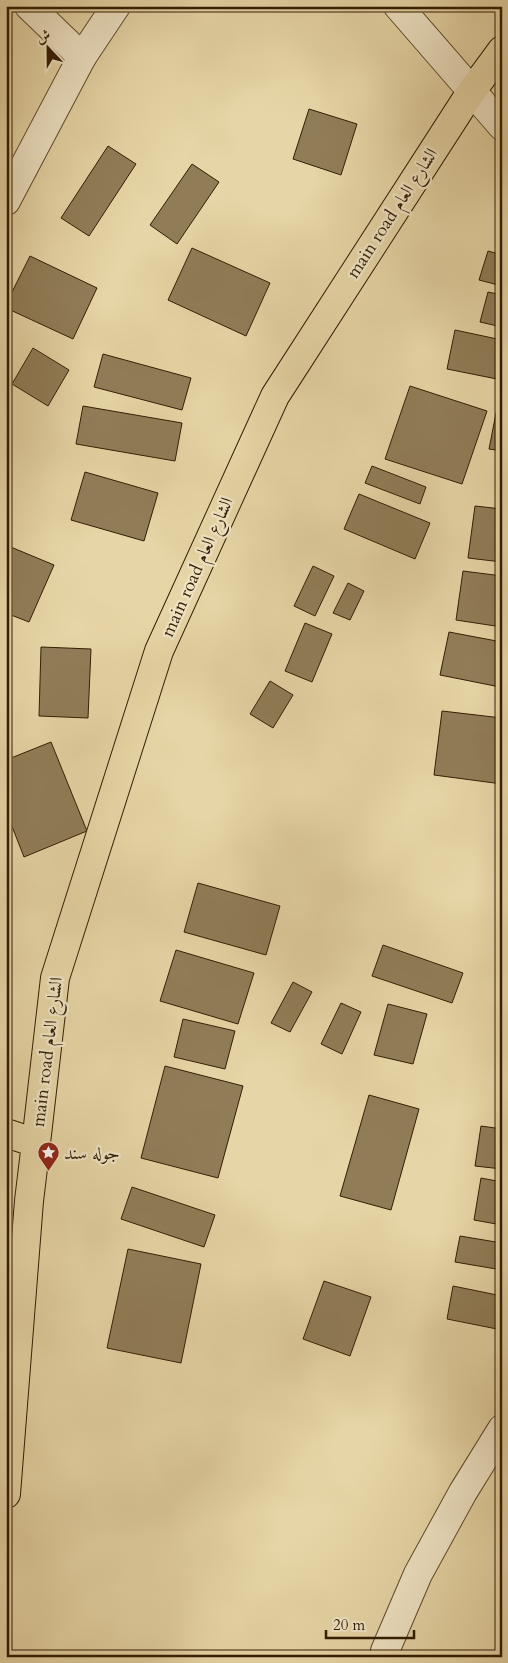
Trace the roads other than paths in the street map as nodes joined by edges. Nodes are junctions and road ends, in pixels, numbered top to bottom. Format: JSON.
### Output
{"nodes":[{"id":1,"x":29,"y":6,"type":"edge"},
{"id":2,"x":116,"y":6,"type":"edge"},
{"id":3,"x":398,"y":6,"type":"edge"},
{"id":4,"x":502,"y":50,"type":"edge"},
{"id":5,"x":82,"y":57,"type":"junction"},
{"id":6,"x":471,"y":92,"type":"junction"},
{"id":7,"x":502,"y":126,"type":"edge"},
{"id":8,"x":6,"y":201,"type":"edge"},
{"id":9,"x":6,"y":1133,"type":"edge"},
{"id":10,"x":36,"y":1143,"type":"junction"},
{"id":11,"x":18,"y":1197,"type":"edge"},
{"id":12,"x":502,"y":1429,"type":"edge"},
{"id":13,"x":6,"y":1494,"type":"edge"},
{"id":14,"x":385,"y":1657,"type":"edge"}],
"edges":[{"from":1,"to":5,"type":"street"},
{"from":2,"to":5,"type":"street"},
{"from":3,"to":6,"type":"street"},
{"from":4,"to":6,"type":"main road","name":"main road الشارع العام"},
{"from":5,"to":8,"type":"street"},
{"from":6,"to":7,"type":"street"},
{"from":6,"to":10,"type":"main road","name":"main road الشارع العام"},
{"from":9,"to":10,"type":"main road"},
{"from":10,"to":11,"type":"main road","name":"main road الشارع العام"},
{"from":11,"to":13,"type":"main road","name":"main road الشارع العام"},
{"from":12,"to":14,"type":"street"}]}
